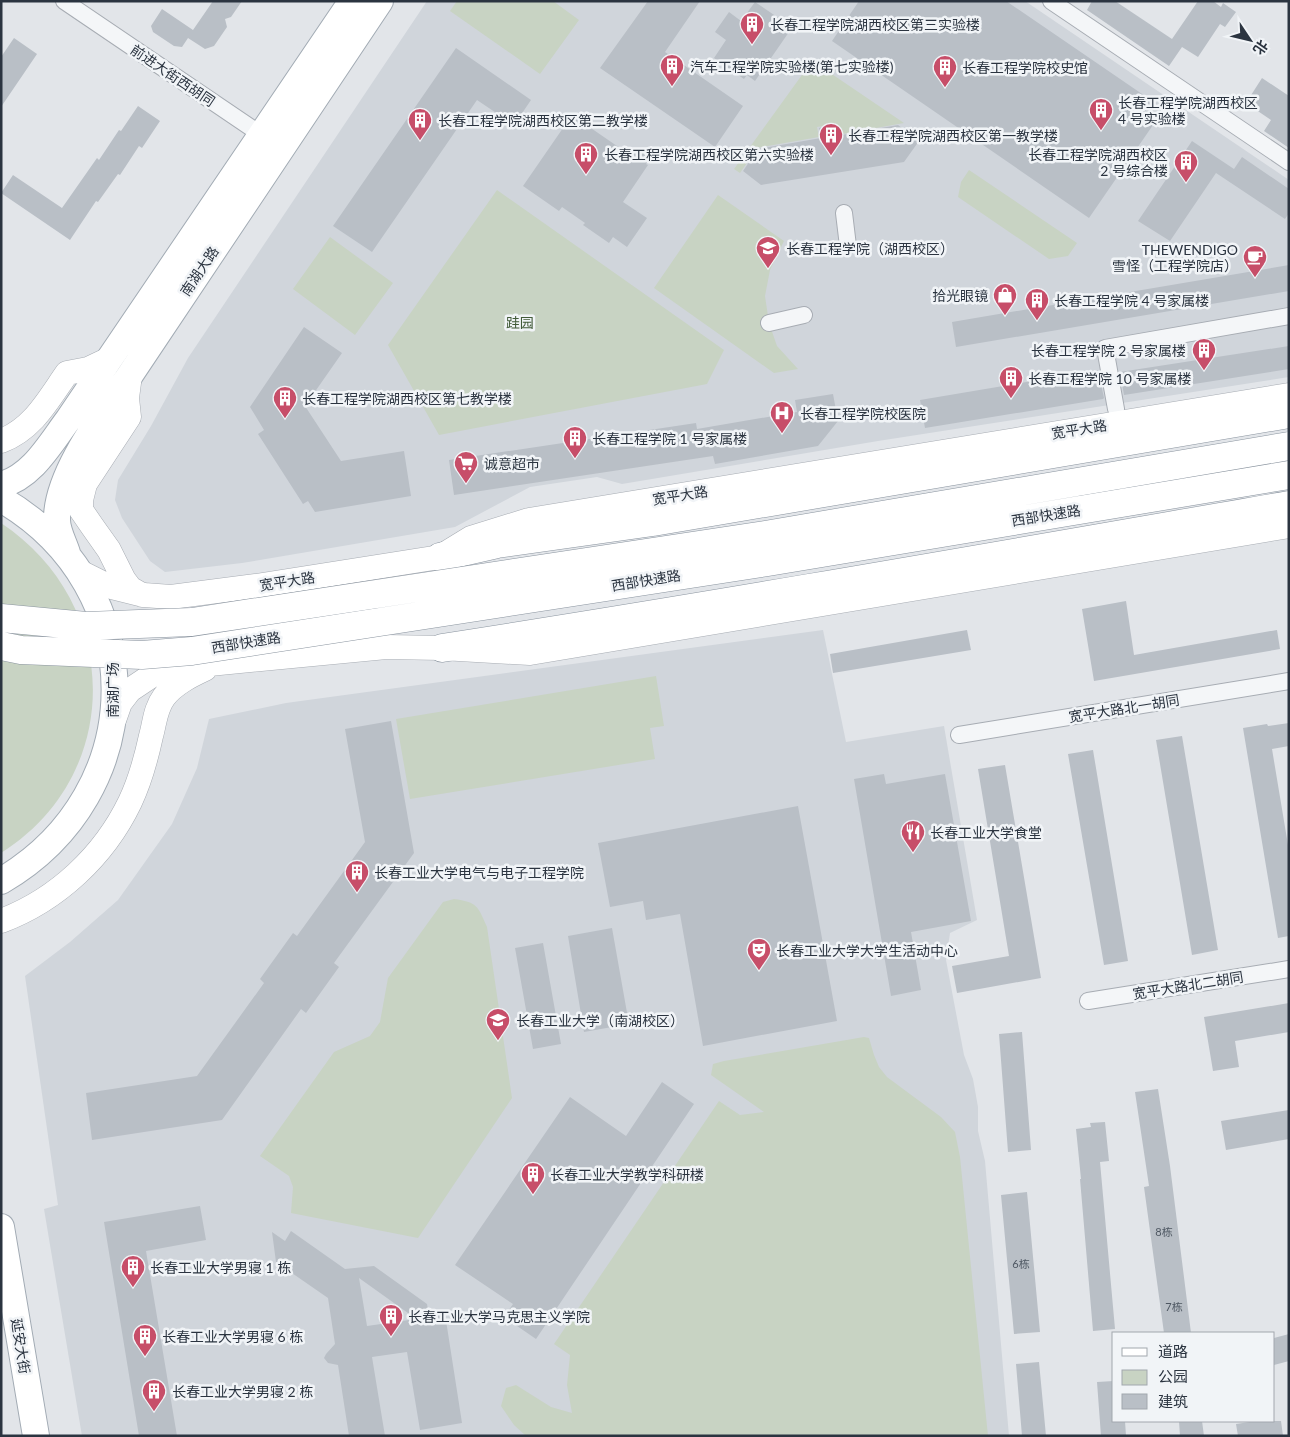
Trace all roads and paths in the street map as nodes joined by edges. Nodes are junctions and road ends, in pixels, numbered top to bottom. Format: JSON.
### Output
{"nodes":[{"id":1,"x":64,"y":1,"type":"edge"},
{"id":2,"x":352,"y":1,"type":"edge"},
{"id":3,"x":380,"y":1,"type":"edge"},
{"id":4,"x":1051,"y":1,"type":"edge"},
{"id":5,"x":271,"y":142,"type":"junction"},
{"id":6,"x":1289,"y":162,"type":"edge"},
{"id":7,"x":844,"y":213,"type":"dead end"},
{"id":8,"x":848,"y":246,"type":"dead end"},
{"id":9,"x":804,"y":315,"type":"dead end"},
{"id":10,"x":1289,"y":316,"type":"edge"},
{"id":11,"x":769,"y":323,"type":"dead end"},
{"id":12,"x":108,"y":360,"type":"junction"},
{"id":13,"x":130,"y":375,"type":"junction"},
{"id":14,"x":1289,"y":395,"type":"edge"},
{"id":15,"x":1116,"y":409,"type":"dead end"},
{"id":16,"x":1289,"y":414,"type":"edge"},
{"id":17,"x":1,"y":440,"type":"edge"},
{"id":18,"x":1289,"y":446,"type":"edge"},
{"id":19,"x":1289,"y":475,"type":"edge"},
{"id":20,"x":1,"y":485,"type":"edge"},
{"id":21,"x":1,"y":499,"type":"edge"},
{"id":22,"x":1289,"y":505,"type":"edge"},
{"id":23,"x":1289,"y":526,"type":"edge"},
{"id":24,"x":440,"y":556,"type":"junction"},
{"id":25,"x":73,"y":563,"type":"junction"},
{"id":26,"x":144,"y":595,"type":"junction"},
{"id":27,"x":1,"y":618,"type":"edge"},
{"id":28,"x":1,"y":646,"type":"edge"},
{"id":29,"x":442,"y":648,"type":"junction"},
{"id":30,"x":218,"y":662,"type":"junction"},
{"id":31,"x":1289,"y":682,"type":"edge"},
{"id":32,"x":112,"y":724,"type":"junction"},
{"id":33,"x":959,"y":735,"type":"dead end"},
{"id":34,"x":1,"y":881,"type":"edge"},
{"id":35,"x":1,"y":921,"type":"edge"},
{"id":36,"x":1289,"y":969,"type":"edge"},
{"id":37,"x":1088,"y":1001,"type":"dead end"},
{"id":38,"x":1,"y":1227,"type":"edge"},
{"id":39,"x":1,"y":1333,"type":"edge"},
{"id":40,"x":18,"y":1436,"type":"edge"},
{"id":41,"x":36,"y":1436,"type":"edge"}],
"edges":[{"from":1,"to":5,"type":"street","name":"前进大街西胡同"},
{"from":2,"to":5,"type":"main road","name":"南湖大路"},
{"from":3,"to":5,"type":"main road","name":"南湖大路"},
{"from":4,"to":6,"type":"street"},
{"from":5,"to":12,"type":"main road","name":"南湖大路"},
{"from":5,"to":13,"type":"main road","name":"南湖大路"},
{"from":7,"to":8,"type":"street"},
{"from":9,"to":11,"type":"street"},
{"from":10,"to":15,"type":"street"},
{"from":12,"to":17,"type":"main road"},
{"from":12,"to":20,"type":"main road","name":"南湖大路"},
{"from":13,"to":25,"type":"main road","name":"南湖大路"},
{"from":13,"to":26,"type":"main road"},
{"from":14,"to":24,"type":"main road","name":"宽平大路"},
{"from":16,"to":24,"type":"highway"},
{"from":18,"to":27,"type":"highway","name":"西部快速路","bridge":true},
{"from":19,"to":28,"type":"highway","name":"西部快速路","bridge":true},
{"from":21,"to":25,"type":"main road","name":"南湖广场"},
{"from":22,"to":29,"type":"highway"},
{"from":23,"to":29,"type":"main road"},
{"from":24,"to":26,"type":"main road","name":"宽平大路"},
{"from":25,"to":26,"type":"main road","name":"宽平大路"},
{"from":25,"to":32,"type":"main road","name":"南湖广场"},
{"from":29,"to":30,"type":"main road"},
{"from":30,"to":32,"type":"main road"},
{"from":30,"to":35,"type":"main road"},
{"from":31,"to":33,"type":"street","name":"宽平大路北一胡同"},
{"from":32,"to":34,"type":"main road","name":"南湖广场"},
{"from":36,"to":37,"type":"street","name":"宽平大路北二胡同"},
{"from":38,"to":41,"type":"main road","name":"延安大街"},
{"from":39,"to":40,"type":"main road","name":"延安大街"}]}
